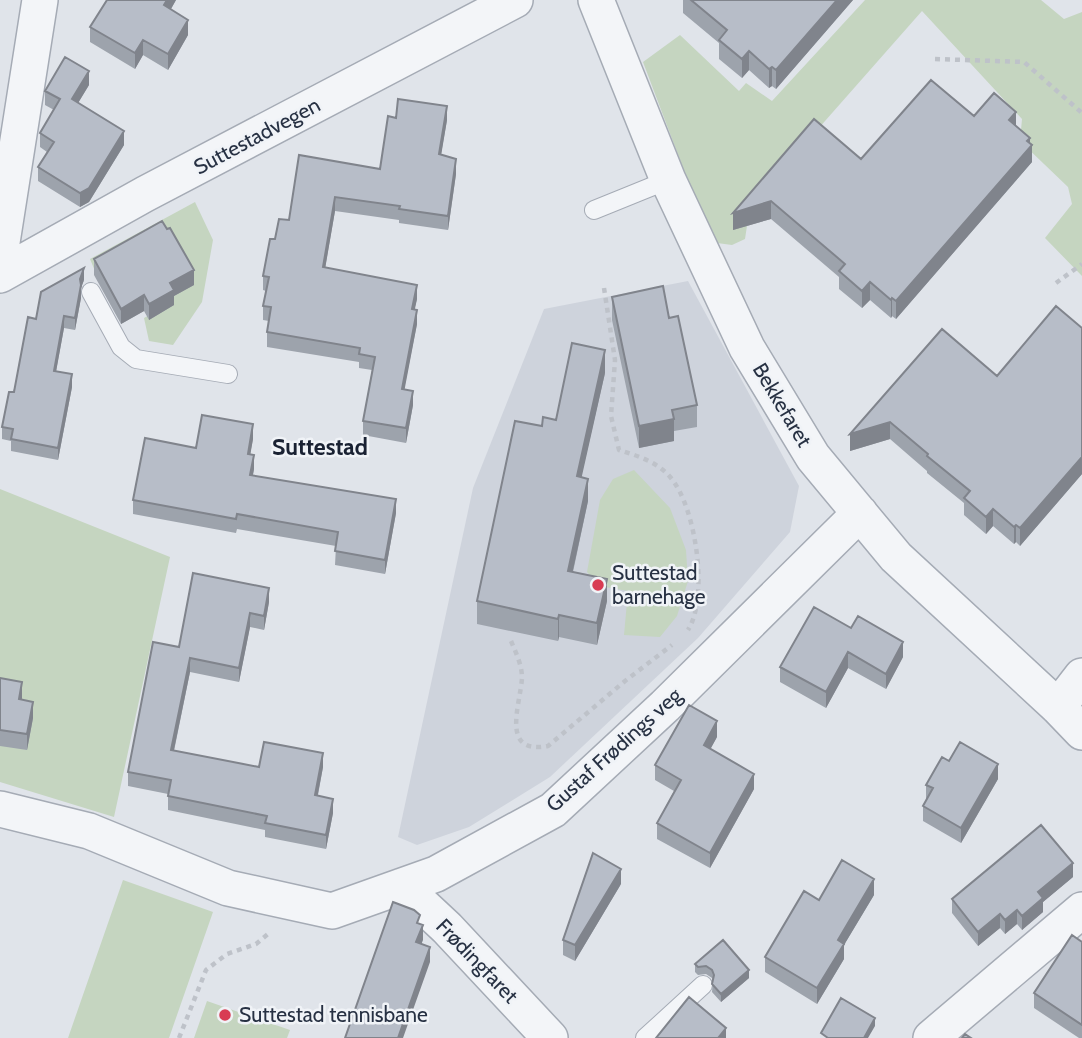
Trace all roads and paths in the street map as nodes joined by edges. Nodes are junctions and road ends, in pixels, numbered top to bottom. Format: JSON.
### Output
{"nodes":[{"id":1,"x":40,"y":0,"type":"edge"},
{"id":2,"x":515,"y":0,"type":"edge"},
{"id":3,"x":596,"y":0,"type":"edge"},
{"id":4,"x":934,"y":59,"type":"dead end"},
{"id":5,"x":1082,"y":113,"type":"edge"},
{"id":6,"x":668,"y":180,"type":"junction"},
{"id":7,"x":594,"y":210,"type":"dead end"},
{"id":8,"x":0,"y":255,"type":"edge"},
{"id":9,"x":1082,"y":264,"type":"edge"},
{"id":10,"x":0,"y":275,"type":"edge"},
{"id":11,"x":1056,"y":282,"type":"dead end"},
{"id":12,"x":604,"y":288,"type":"dead end"},
{"id":13,"x":91,"y":292,"type":"dead end"},
{"id":14,"x":228,"y":374,"type":"dead end"},
{"id":15,"x":860,"y":513,"type":"junction"},
{"id":16,"x":684,"y":634,"type":"dead end"},
{"id":17,"x":678,"y":640,"type":"dead end"},
{"id":18,"x":511,"y":641,"type":"dead end"},
{"id":19,"x":1082,"y":676,"type":"edge"},
{"id":20,"x":1058,"y":707,"type":"junction"},
{"id":21,"x":1082,"y":732,"type":"edge"},
{"id":22,"x":0,"y":809,"type":"edge"},
{"id":23,"x":402,"y":886,"type":"junction"},
{"id":24,"x":304,"y":905,"type":"junction"},
{"id":25,"x":1082,"y":910,"type":"edge"},
{"id":26,"x":703,"y":985,"type":"dead end"},
{"id":27,"x":179,"y":1038,"type":"edge"},
{"id":28,"x":550,"y":1038,"type":"edge"},
{"id":29,"x":645,"y":1038,"type":"edge"},
{"id":30,"x":931,"y":1038,"type":"edge"}],
"edges":[{"from":1,"to":8,"type":"street"},
{"from":2,"to":10,"type":"street","name":"Suttestadvegen"},
{"from":3,"to":6,"type":"street","name":"Bekkefaret"},
{"from":4,"to":5,"type":"path"},
{"from":6,"to":7,"type":"lane"},
{"from":6,"to":15,"type":"street","name":"Bekkefaret"},
{"from":9,"to":11,"type":"path"},
{"from":12,"to":16,"type":"path"},
{"from":13,"to":14,"type":"lane"},
{"from":15,"to":20,"type":"street","name":"Bekkefaret"},
{"from":15,"to":23,"type":"street","name":"Gustaf Frødings veg"},
{"from":17,"to":18,"type":"path"},
{"from":19,"to":20,"type":"street"},
{"from":20,"to":21,"type":"street","name":"Bekkefaret"},
{"from":22,"to":24,"type":"street","name":"Gustaf Frødings veg"},
{"from":23,"to":24,"type":"street","name":"Gustaf Frødings veg"},
{"from":23,"to":28,"type":"street","name":"Frødingfaret"},
{"from":24,"to":27,"type":"path"},
{"from":25,"to":30,"type":"street"},
{"from":26,"to":29,"type":"lane"}]}
